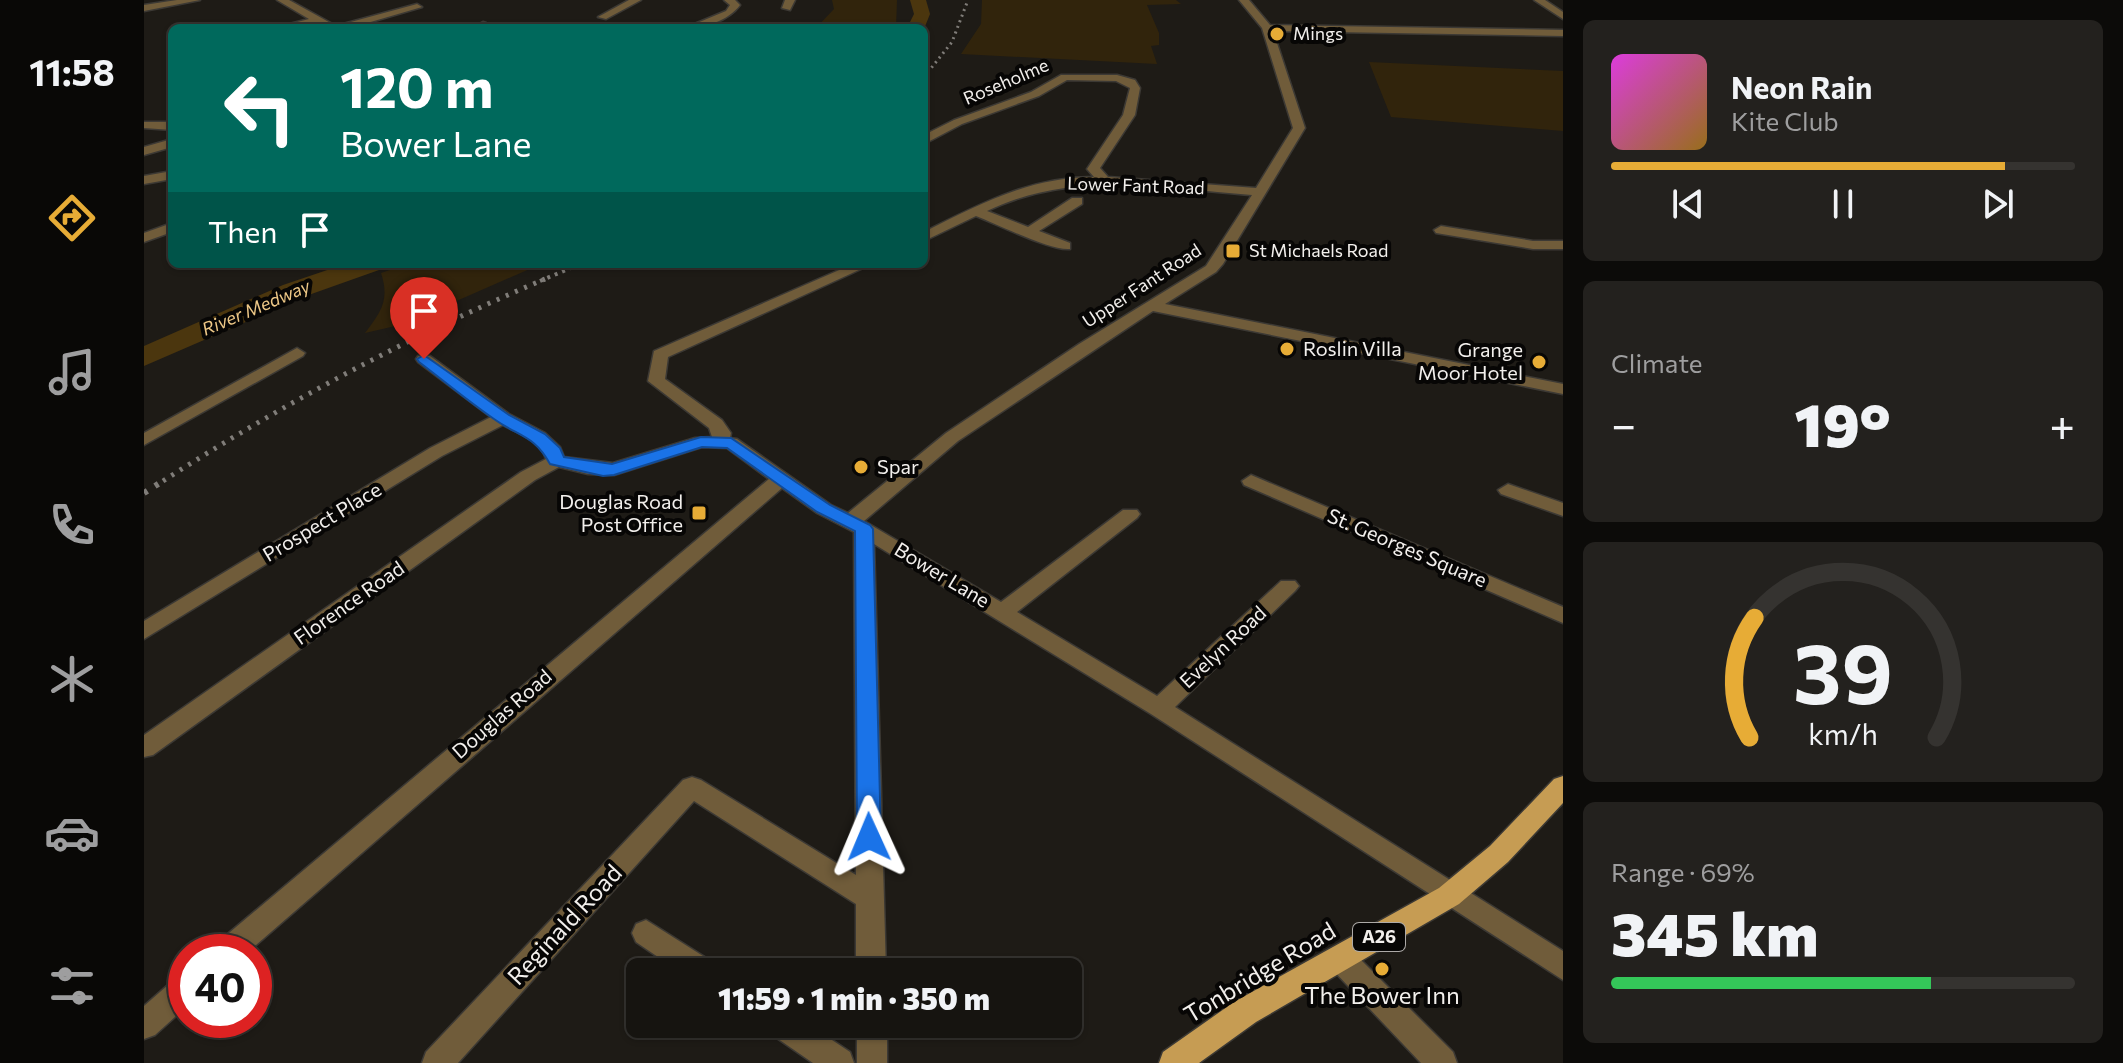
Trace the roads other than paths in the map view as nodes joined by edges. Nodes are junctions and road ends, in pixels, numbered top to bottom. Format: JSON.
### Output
{"nodes":[{"id":1,"x":195,"y":0,"type":"edge"},
{"id":2,"x":282,"y":0,"type":"edge"},
{"id":3,"x":636,"y":0,"type":"edge"},
{"id":4,"x":730,"y":0,"type":"edge"},
{"id":5,"x":1244,"y":0,"type":"edge"},
{"id":6,"x":1539,"y":0,"type":"edge"},
{"id":7,"x":404,"y":3,"type":"dead end"},
{"id":8,"x":144,"y":8,"type":"edge"},
{"id":9,"x":602,"y":15,"type":"dead end"},
{"id":10,"x":1563,"y":16,"type":"edge"},
{"id":11,"x":317,"y":20,"type":"junction"},
{"id":12,"x":298,"y":24,"type":"edge"},
{"id":13,"x":324,"y":24,"type":"edge"},
{"id":14,"x":356,"y":24,"type":"edge"},
{"id":15,"x":703,"y":24,"type":"edge"},
{"id":16,"x":1267,"y":28,"type":"junction"},
{"id":17,"x":1563,"y":33,"type":"edge"},
{"id":18,"x":144,"y":125,"type":"edge"},
{"id":19,"x":168,"y":126,"type":"edge"},
{"id":20,"x":928,"y":138,"type":"edge"},
{"id":21,"x":168,"y":144,"type":"edge"},
{"id":22,"x":144,"y":151,"type":"edge"},
{"id":23,"x":145,"y":170,"type":"edge"},
{"id":24,"x":168,"y":178,"type":"edge"},
{"id":25,"x":1106,"y":182,"type":"junction"},
{"id":26,"x":1262,"y":192,"type":"junction"},
{"id":27,"x":1077,"y":201,"type":"dead end"},
{"id":28,"x":978,"y":212,"type":"junction"},
{"id":29,"x":168,"y":229,"type":"edge"},
{"id":30,"x":1441,"y":230,"type":"dead end"},
{"id":31,"x":1027,"y":233,"type":"junction"},
{"id":32,"x":928,"y":235,"type":"edge"},
{"id":33,"x":144,"y":238,"type":"edge"},
{"id":34,"x":1563,"y":245,"type":"edge"},
{"id":35,"x":1065,"y":246,"type":"dead end"},
{"id":36,"x":856,"y":268,"type":"edge"},
{"id":37,"x":1150,"y":306,"type":"junction"},
{"id":38,"x":297,"y":353,"type":"dead end"},
{"id":39,"x":424,"y":359,"type":"dead end"},
{"id":40,"x":1563,"y":389,"type":"edge"},
{"id":41,"x":503,"y":418,"type":"junction"},
{"id":42,"x":144,"y":440,"type":"edge"},
{"id":43,"x":721,"y":441,"type":"junction"},
{"id":44,"x":556,"y":461,"type":"junction"},
{"id":45,"x":781,"y":479,"type":"junction"},
{"id":46,"x":1251,"y":481,"type":"dead end"},
{"id":47,"x":1508,"y":490,"type":"dead end"},
{"id":48,"x":1563,"y":510,"type":"edge"},
{"id":49,"x":1130,"y":514,"type":"dead end"},
{"id":50,"x":857,"y":525,"type":"junction"},
{"id":51,"x":1288,"y":586,"type":"dead end"},
{"id":52,"x":1003,"y":612,"type":"junction"},
{"id":53,"x":1563,"y":616,"type":"edge"},
{"id":54,"x":144,"y":631,"type":"edge"},
{"id":55,"x":1159,"y":708,"type":"junction"},
{"id":56,"x":144,"y":748,"type":"edge"},
{"id":57,"x":1563,"y":786,"type":"edge"},
{"id":58,"x":1449,"y":896,"type":"junction"},
{"id":59,"x":871,"y":899,"type":"junction"},
{"id":60,"x":646,"y":933,"type":"dead end"},
{"id":61,"x":248,"y":934,"type":"edge"},
{"id":62,"x":683,"y":958,"type":"edge"},
{"id":63,"x":871,"y":958,"type":"edge"},
{"id":64,"x":1341,"y":959,"type":"junction"},
{"id":65,"x":1563,"y":967,"type":"edge"},
{"id":66,"x":168,"y":1004,"type":"edge"},
{"id":67,"x":144,"y":1025,"type":"edge"},
{"id":68,"x":802,"y":1038,"type":"edge"},
{"id":69,"x":872,"y":1038,"type":"edge"},
{"id":70,"x":437,"y":1063,"type":"edge"},
{"id":71,"x":839,"y":1063,"type":"edge"},
{"id":72,"x":872,"y":1063,"type":"edge"},
{"id":73,"x":1174,"y":1063,"type":"edge"},
{"id":74,"x":1442,"y":1063,"type":"edge"}],
"edges":[{"from":1,"to":8,"type":"street"},
{"from":2,"to":11,"type":"street"},
{"from":3,"to":9,"type":"street"},
{"from":4,"to":15,"type":"street"},
{"from":5,"to":16,"type":"street","name":"Upper Fant Road"},
{"from":6,"to":10,"type":"street"},
{"from":7,"to":14,"type":"street"},
{"from":11,"to":12,"type":"street"},
{"from":11,"to":13,"type":"street"},
{"from":16,"to":17,"type":"street"},
{"from":16,"to":26,"type":"street","name":"Upper Fant Road"},
{"from":18,"to":19,"type":"street"},
{"from":20,"to":25,"type":"street","name":"Roseholme"},
{"from":21,"to":22,"type":"street"},
{"from":23,"to":24,"type":"street"},
{"from":25,"to":26,"type":"street","name":"Lower Fant Road"},
{"from":25,"to":28,"type":"street","name":"Lower Fant Road"},
{"from":26,"to":37,"type":"street","name":"Upper Fant Road"},
{"from":27,"to":31,"type":"street"},
{"from":28,"to":31,"type":"street"},
{"from":28,"to":32,"type":"street","name":"Lower Fant Road"},
{"from":29,"to":33,"type":"street"},
{"from":30,"to":34,"type":"street"},
{"from":31,"to":35,"type":"street"},
{"from":36,"to":43,"type":"street"},
{"from":37,"to":40,"type":"street"},
{"from":37,"to":50,"type":"street","name":"Upper Fant Road"},
{"from":38,"to":42,"type":"street"},
{"from":39,"to":41,"type":"street"},
{"from":41,"to":44,"type":"street"},
{"from":41,"to":54,"type":"street","name":"Prospect Place"},
{"from":43,"to":44,"type":"street"},
{"from":43,"to":45,"type":"street","name":"Bower Lane"},
{"from":44,"to":56,"type":"street","name":"Florence Road"},
{"from":45,"to":50,"type":"street","name":"Bower Lane"},
{"from":45,"to":61,"type":"street","name":"Douglas Road"},
{"from":46,"to":53,"type":"street","name":"St. Georges Square"},
{"from":47,"to":48,"type":"street"},
{"from":49,"to":52,"type":"street"},
{"from":50,"to":52,"type":"street","name":"Bower Lane"},
{"from":50,"to":59,"type":"street"},
{"from":51,"to":55,"type":"street","name":"Evelyn Road"},
{"from":52,"to":55,"type":"street","name":"Bower Lane"},
{"from":55,"to":58,"type":"street","name":"Bower Lane"},
{"from":57,"to":58,"type":"main road","name":"Tonbridge Road","number":"A26"},
{"from":58,"to":64,"type":"main road","name":"Tonbridge Road","number":"A26"},
{"from":58,"to":65,"type":"street","name":"Bower Lane"},
{"from":59,"to":63,"type":"street"},
{"from":59,"to":70,"type":"street","name":"Reginald Road"},
{"from":60,"to":62,"type":"street"},
{"from":64,"to":73,"type":"main road","name":"Tonbridge Road","number":"A26"},
{"from":64,"to":74,"type":"street"},
{"from":66,"to":67,"type":"street"},
{"from":68,"to":71,"type":"street"},
{"from":69,"to":72,"type":"street"}]}
